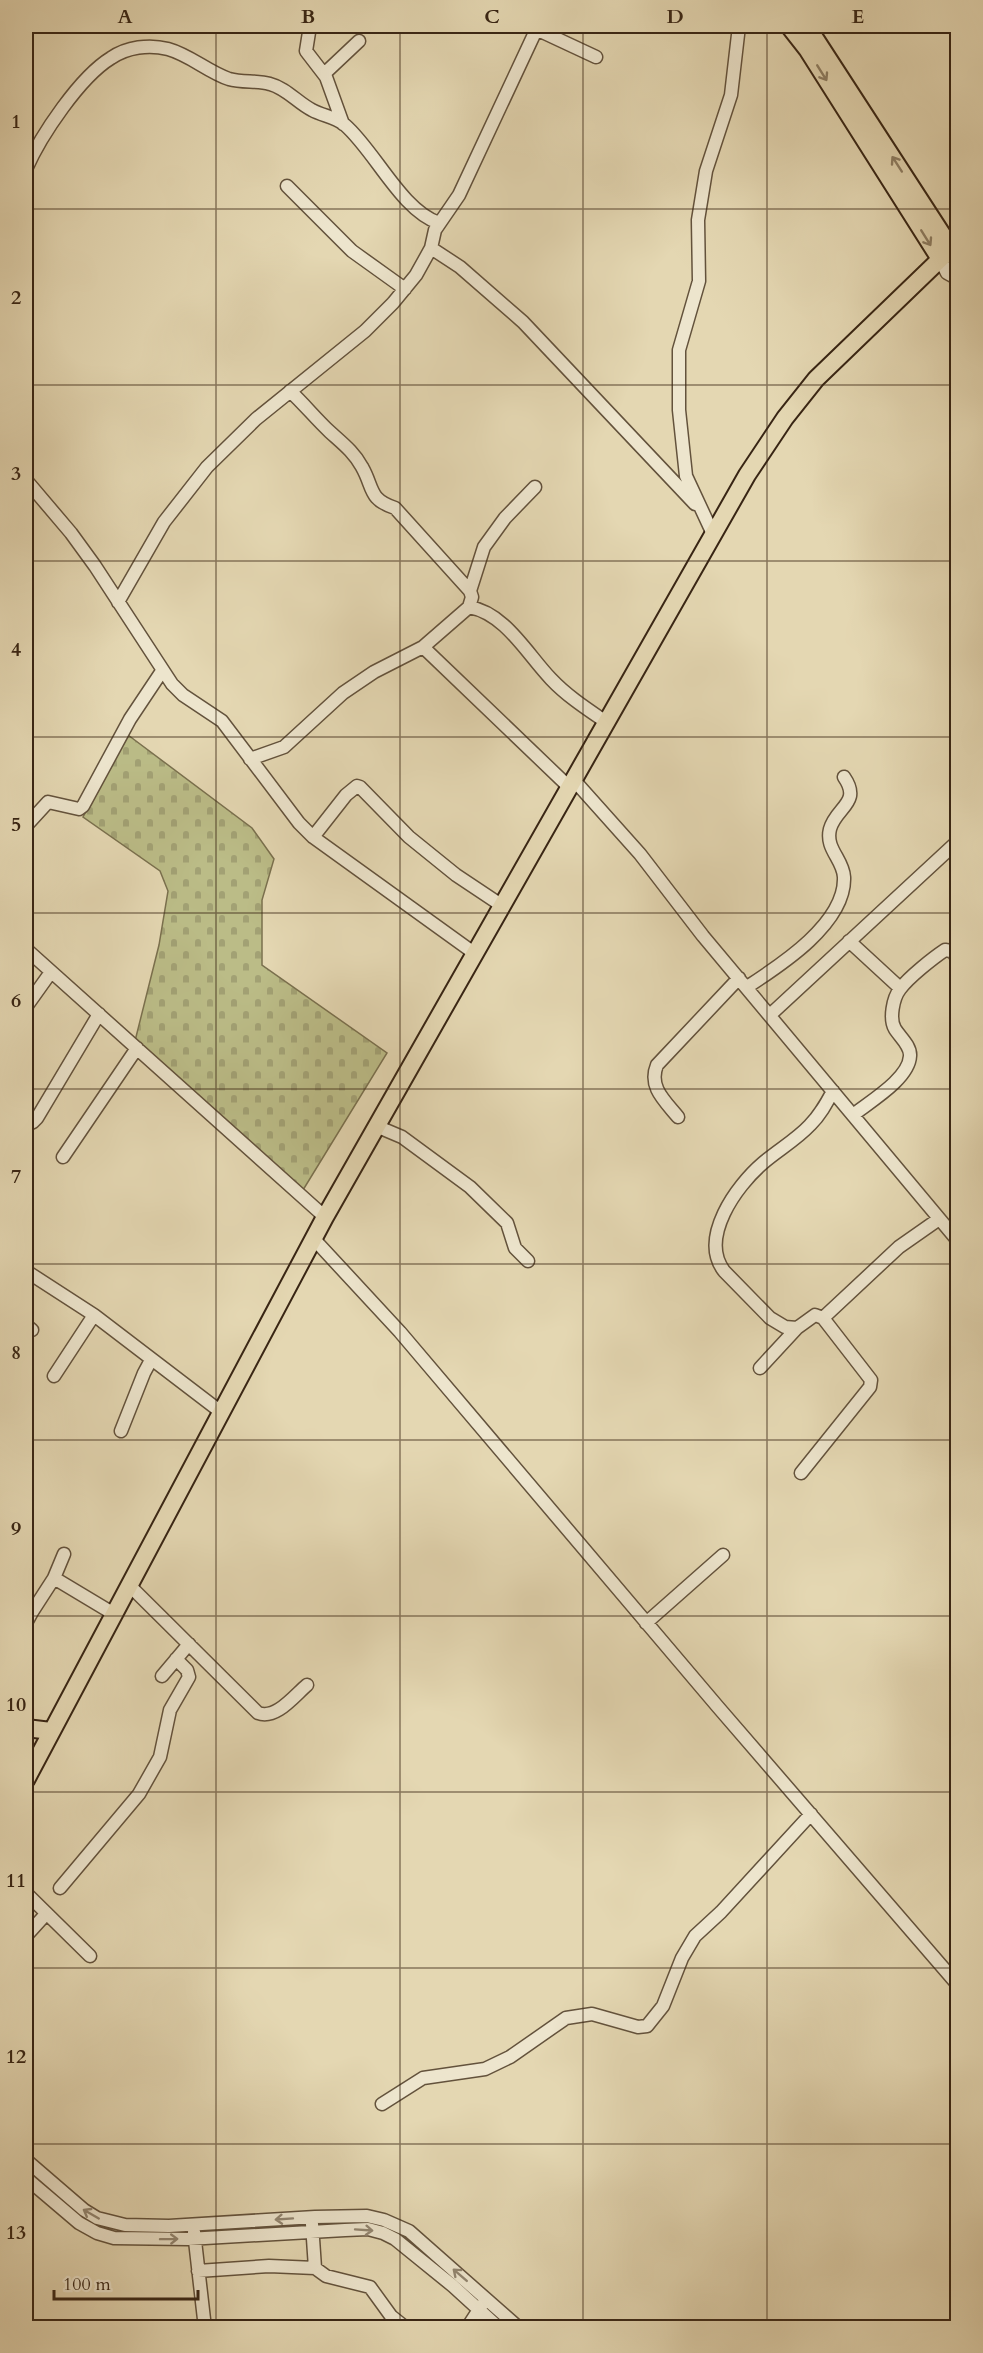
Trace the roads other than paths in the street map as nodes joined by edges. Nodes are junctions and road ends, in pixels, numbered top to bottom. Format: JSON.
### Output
{"nodes":[{"id":1,"x":310,"y":26,"type":"edge"},
{"id":2,"x":740,"y":26,"type":"edge"},
{"id":3,"x":789,"y":26,"type":"edge"},
{"id":4,"x":807,"y":26,"type":"edge"},
{"id":5,"x":537,"y":27,"type":"edge"},
{"id":6,"x":358,"y":41,"type":"dead end"},
{"id":7,"x":596,"y":57,"type":"dead end"},
{"id":8,"x":324,"y":74,"type":"junction"},
{"id":9,"x":344,"y":124,"type":"junction"},
{"id":10,"x":26,"y":169,"type":"edge"},
{"id":11,"x":287,"y":186,"type":"dead end"},
{"id":12,"x":439,"y":223,"type":"junction"},
{"id":13,"x":431,"y":248,"type":"junction"},
{"id":14,"x":949,"y":250,"type":"edge"},
{"id":15,"x":957,"y":274,"type":"edge"},
{"id":16,"x":957,"y":279,"type":"edge"},
{"id":17,"x":405,"y":289,"type":"junction"},
{"id":18,"x":290,"y":391,"type":"junction"},
{"id":19,"x":26,"y":480,"type":"edge"},
{"id":20,"x":535,"y":487,"type":"dead end"},
{"id":21,"x":702,"y":511,"type":"junction"},
{"id":22,"x":713,"y":534,"type":"junction"},
{"id":23,"x":470,"y":591,"type":"junction"},
{"id":24,"x":118,"y":602,"type":"junction"},
{"id":25,"x":469,"y":607,"type":"junction"},
{"id":26,"x":423,"y":647,"type":"junction"},
{"id":27,"x":162,"y":671,"type":"junction"},
{"id":28,"x":606,"y":722,"type":"junction"},
{"id":29,"x":250,"y":759,"type":"junction"},
{"id":30,"x":844,"y":777,"type":"dead end"},
{"id":31,"x":571,"y":783,"type":"junction"},
{"id":32,"x":26,"y":826,"type":"edge"},
{"id":33,"x":313,"y":837,"type":"junction"},
{"id":34,"x":957,"y":841,"type":"edge"},
{"id":35,"x":501,"y":905,"type":"junction"},
{"id":36,"x":849,"y":941,"type":"junction"},
{"id":37,"x":26,"y":949,"type":"edge"},
{"id":38,"x":474,"y":953,"type":"junction"},
{"id":39,"x":957,"y":958,"type":"edge"},
{"id":40,"x":51,"y":972,"type":"junction"},
{"id":41,"x":743,"y":983,"type":"junction"},
{"id":42,"x":900,"y":988,"type":"junction"},
{"id":43,"x":26,"y":1007,"type":"edge"},
{"id":44,"x":99,"y":1014,"type":"junction"},
{"id":45,"x":770,"y":1015,"type":"junction"},
{"id":46,"x":138,"y":1048,"type":"junction"},
{"id":47,"x":833,"y":1091,"type":"junction"},
{"id":48,"x":853,"y":1115,"type":"junction"},
{"id":49,"x":678,"y":1117,"type":"dead end"},
{"id":50,"x":26,"y":1125,"type":"edge"},
{"id":51,"x":376,"y":1126,"type":"junction"},
{"id":52,"x":63,"y":1157,"type":"dead end"},
{"id":53,"x":324,"y":1217,"type":"junction"},
{"id":54,"x":939,"y":1219,"type":"junction"},
{"id":55,"x":313,"y":1238,"type":"junction"},
{"id":56,"x":957,"y":1241,"type":"edge"},
{"id":57,"x":528,"y":1261,"type":"dead end"},
{"id":58,"x":26,"y":1271,"type":"edge"},
{"id":59,"x":94,"y":1315,"type":"junction"},
{"id":60,"x":823,"y":1318,"type":"junction"},
{"id":61,"x":797,"y":1328,"type":"junction"},
{"id":62,"x":151,"y":1360,"type":"junction"},
{"id":63,"x":760,"y":1368,"type":"dead end"},
{"id":64,"x":54,"y":1376,"type":"dead end"},
{"id":65,"x":221,"y":1412,"type":"junction"},
{"id":66,"x":121,"y":1431,"type":"dead end"},
{"id":67,"x":801,"y":1473,"type":"dead end"},
{"id":68,"x":64,"y":1554,"type":"dead end"},
{"id":69,"x":723,"y":1555,"type":"dead end"},
{"id":70,"x":54,"y":1578,"type":"junction"},
{"id":71,"x":130,"y":1586,"type":"junction"},
{"id":72,"x":28,"y":1614,"type":"edge"},
{"id":73,"x":114,"y":1614,"type":"junction"},
{"id":74,"x":646,"y":1623,"type":"junction"},
{"id":75,"x":189,"y":1644,"type":"junction"},
{"id":76,"x":176,"y":1659,"type":"junction"},
{"id":77,"x":162,"y":1676,"type":"dead end"},
{"id":78,"x":307,"y":1685,"type":"dead end"},
{"id":79,"x":26,"y":1728,"type":"edge"},
{"id":80,"x":51,"y":1731,"type":"junction"},
{"id":81,"x":26,"y":1736,"type":"edge"},
{"id":82,"x":37,"y":1758,"type":"junction"},
{"id":83,"x":26,"y":1780,"type":"edge"},
{"id":84,"x":811,"y":1814,"type":"junction"},
{"id":85,"x":60,"y":1888,"type":"dead end"},
{"id":86,"x":26,"y":1893,"type":"edge"},
{"id":87,"x":46,"y":1914,"type":"junction"},
{"id":88,"x":26,"y":1936,"type":"edge"},
{"id":89,"x":90,"y":1956,"type":"dead end"},
{"id":90,"x":957,"y":1985,"type":"edge"},
{"id":91,"x":382,"y":2104,"type":"dead end"},
{"id":92,"x":26,"y":2160,"type":"edge"},
{"id":93,"x":26,"y":2178,"type":"edge"},
{"id":94,"x":311,"y":2217,"type":"junction"},
{"id":95,"x":194,"y":2224,"type":"junction"},
{"id":96,"x":312,"y":2232,"type":"junction"},
{"id":97,"x":194,"y":2238,"type":"junction"},
{"id":98,"x":315,"y":2268,"type":"junction"},
{"id":99,"x":198,"y":2271,"type":"junction"},
{"id":100,"x":487,"y":2299,"type":"junction"},
{"id":101,"x":478,"y":2309,"type":"junction"},
{"id":102,"x":205,"y":2328,"type":"edge"},
{"id":103,"x":406,"y":2328,"type":"edge"},
{"id":104,"x":467,"y":2328,"type":"edge"},
{"id":105,"x":499,"y":2328,"type":"edge"},
{"id":106,"x":519,"y":2328,"type":"edge"}],
"edges":[{"from":1,"to":8,"type":"street"},
{"from":2,"to":21,"type":"street"},
{"from":3,"to":14,"type":"main road","one_way":true},
{"from":14,"to":4,"type":"main road","one_way":true},
{"from":5,"to":7,"type":"street"},
{"from":5,"to":12,"type":"street"},
{"from":6,"to":8,"type":"street"},
{"from":8,"to":9,"type":"street"},
{"from":9,"to":10,"type":"street"},
{"from":9,"to":12,"type":"street"},
{"from":11,"to":17,"type":"street"},
{"from":12,"to":13,"type":"street"},
{"from":13,"to":17,"type":"street"},
{"from":13,"to":21,"type":"street"},
{"from":14,"to":15,"type":"street"},
{"from":14,"to":16,"type":"street"},
{"from":14,"to":22,"type":"main road"},
{"from":17,"to":18,"type":"street"},
{"from":18,"to":23,"type":"street"},
{"from":18,"to":24,"type":"street"},
{"from":19,"to":24,"type":"street"},
{"from":20,"to":23,"type":"street"},
{"from":21,"to":22,"type":"street"},
{"from":22,"to":28,"type":"main road"},
{"from":23,"to":25,"type":"street"},
{"from":24,"to":27,"type":"street"},
{"from":25,"to":26,"type":"street"},
{"from":25,"to":28,"type":"street"},
{"from":26,"to":29,"type":"street"},
{"from":26,"to":31,"type":"street"},
{"from":27,"to":29,"type":"street"},
{"from":27,"to":32,"type":"street"},
{"from":28,"to":31,"type":"main road"},
{"from":29,"to":33,"type":"street"},
{"from":30,"to":41,"type":"street"},
{"from":31,"to":35,"type":"main road"},
{"from":31,"to":41,"type":"street"},
{"from":33,"to":35,"type":"street"},
{"from":33,"to":38,"type":"street"},
{"from":34,"to":36,"type":"street"},
{"from":35,"to":38,"type":"main road"},
{"from":36,"to":42,"type":"street"},
{"from":36,"to":45,"type":"street"},
{"from":37,"to":40,"type":"street"},
{"from":38,"to":51,"type":"main road"},
{"from":39,"to":42,"type":"street"},
{"from":40,"to":43,"type":"street"},
{"from":40,"to":44,"type":"street"},
{"from":41,"to":45,"type":"street"},
{"from":41,"to":49,"type":"street"},
{"from":42,"to":48,"type":"street"},
{"from":44,"to":46,"type":"street"},
{"from":44,"to":50,"type":"street"},
{"from":45,"to":47,"type":"street"},
{"from":46,"to":52,"type":"street"},
{"from":46,"to":53,"type":"street"},
{"from":47,"to":48,"type":"street"},
{"from":47,"to":61,"type":"street"},
{"from":48,"to":54,"type":"street"},
{"from":51,"to":53,"type":"main road"},
{"from":51,"to":57,"type":"street"},
{"from":53,"to":55,"type":"main road"},
{"from":54,"to":56,"type":"street"},
{"from":54,"to":60,"type":"street"},
{"from":55,"to":65,"type":"main road"},
{"from":55,"to":74,"type":"street"},
{"from":58,"to":59,"type":"street"},
{"from":59,"to":62,"type":"street"},
{"from":59,"to":64,"type":"street"},
{"from":60,"to":61,"type":"street"},
{"from":60,"to":67,"type":"street"},
{"from":61,"to":63,"type":"street"},
{"from":62,"to":65,"type":"street"},
{"from":62,"to":66,"type":"street"},
{"from":65,"to":71,"type":"main road"},
{"from":68,"to":70,"type":"street"},
{"from":69,"to":74,"type":"street"},
{"from":70,"to":72,"type":"street"},
{"from":70,"to":73,"type":"street"},
{"from":71,"to":73,"type":"main road"},
{"from":71,"to":75,"type":"street"},
{"from":73,"to":80,"type":"main road"},
{"from":74,"to":84,"type":"street"},
{"from":75,"to":76,"type":"street"},
{"from":75,"to":78,"type":"street"},
{"from":76,"to":77,"type":"street"},
{"from":76,"to":85,"type":"street"},
{"from":79,"to":80,"type":"main road"},
{"from":80,"to":82,"type":"main road"},
{"from":81,"to":82,"type":"main road"},
{"from":82,"to":83,"type":"main road"},
{"from":84,"to":90,"type":"street"},
{"from":84,"to":91,"type":"street"},
{"from":86,"to":87,"type":"street"},
{"from":87,"to":88,"type":"street"},
{"from":87,"to":89,"type":"street"},
{"from":95,"to":92,"type":"street","one_way":true},
{"from":93,"to":97,"type":"street","one_way":true},
{"from":94,"to":95,"type":"street","one_way":true},
{"from":94,"to":96,"type":"street"},
{"from":100,"to":94,"type":"street","one_way":true},
{"from":95,"to":97,"type":"street"},
{"from":96,"to":97,"type":"street"},
{"from":96,"to":98,"type":"street"},
{"from":96,"to":101,"type":"street","one_way":true},
{"from":97,"to":99,"type":"street"},
{"from":98,"to":99,"type":"street"},
{"from":98,"to":103,"type":"street"},
{"from":99,"to":102,"type":"street"},
{"from":100,"to":101,"type":"street"},
{"from":100,"to":106,"type":"street"},
{"from":101,"to":104,"type":"street"},
{"from":101,"to":105,"type":"street"}]}
